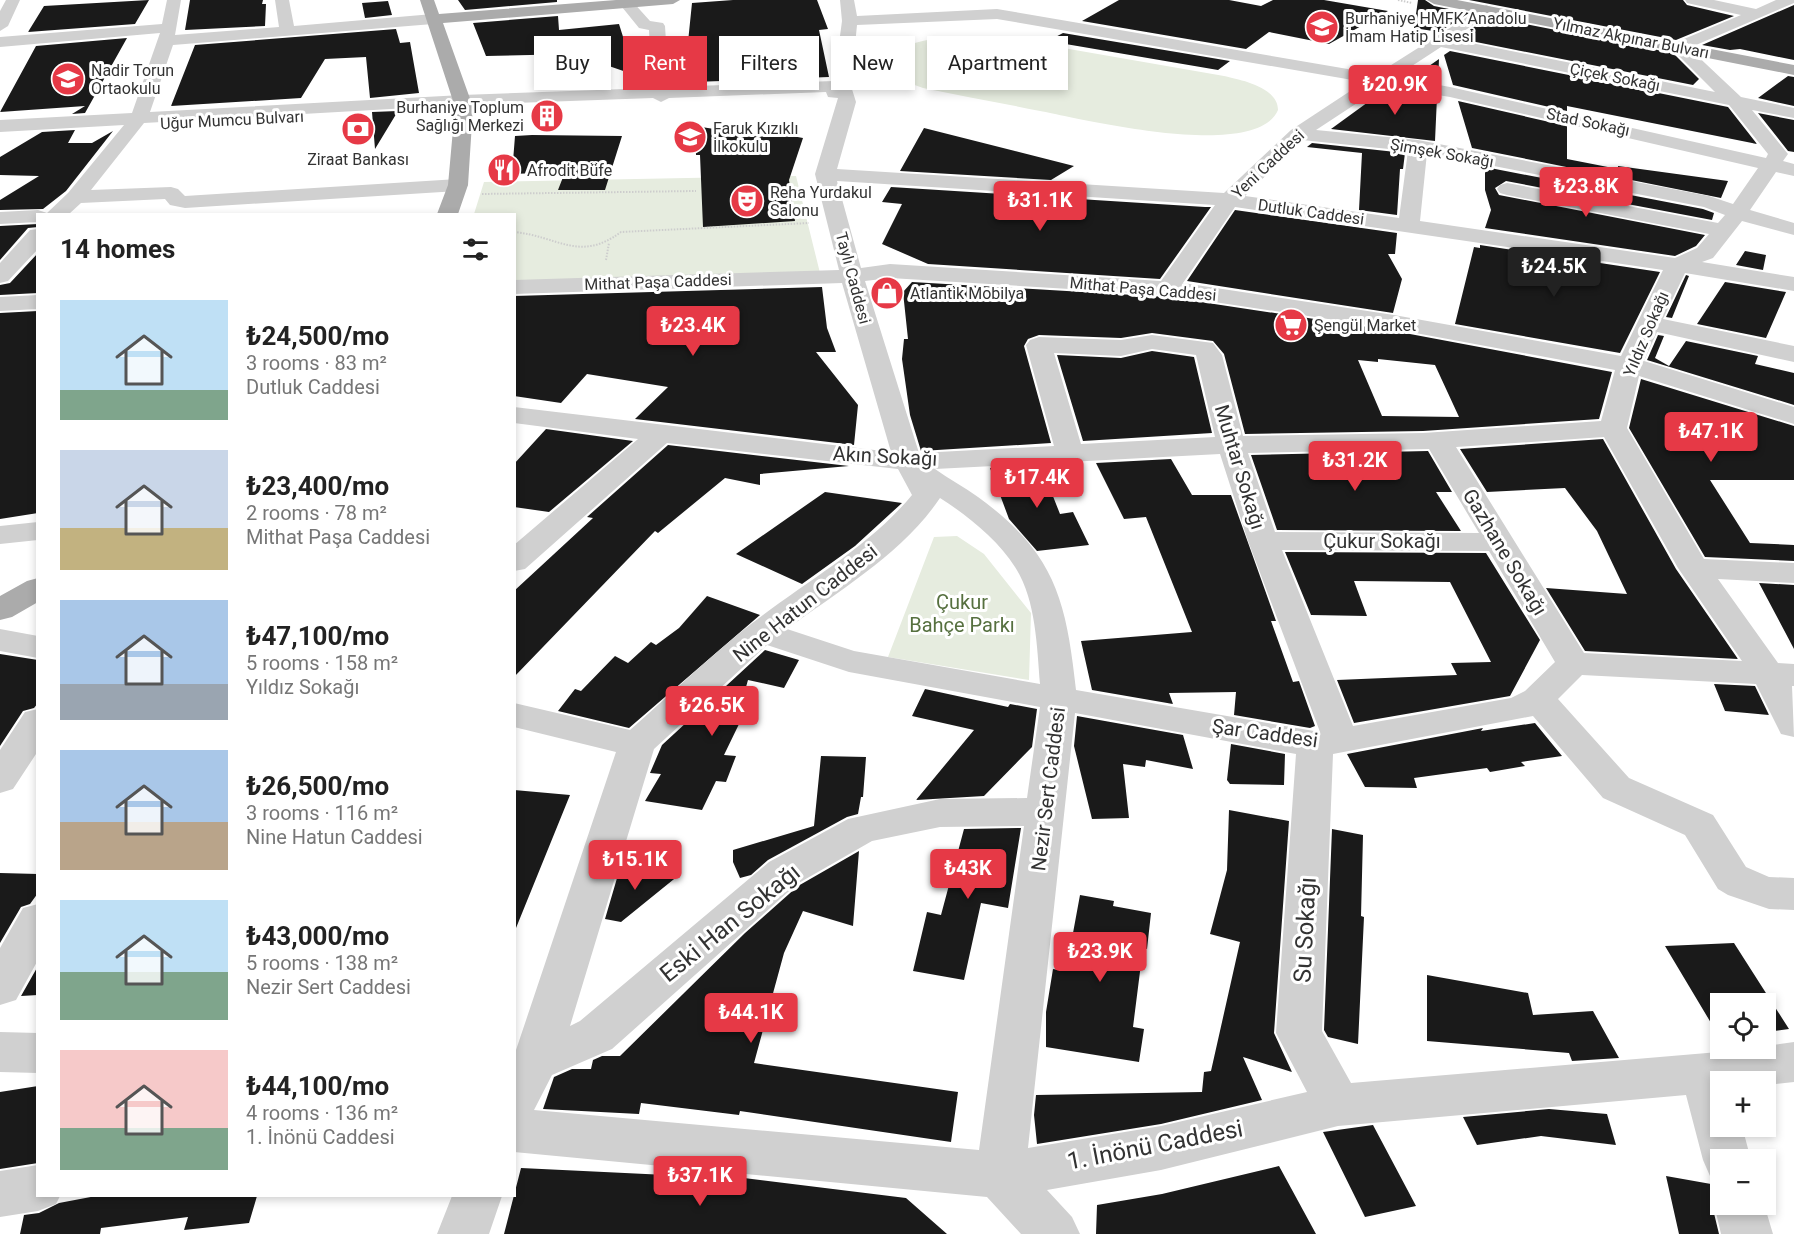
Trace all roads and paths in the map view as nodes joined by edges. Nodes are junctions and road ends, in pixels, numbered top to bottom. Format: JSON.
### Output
{"nodes":[{"id":1,"x":13,"y":0,"type":"edge"},
{"id":2,"x":174,"y":0,"type":"edge"},
{"id":3,"x":282,"y":0,"type":"edge"},
{"id":4,"x":427,"y":0,"type":"edge"},
{"id":5,"x":609,"y":0,"type":"edge"},
{"id":6,"x":673,"y":0,"type":"edge"},
{"id":7,"x":847,"y":0,"type":"edge"},
{"id":8,"x":1434,"y":0,"type":"edge"},
{"id":9,"x":1692,"y":0,"type":"edge"},
{"id":10,"x":1789,"y":0,"type":"edge"},
{"id":11,"x":627,"y":4,"type":"junction"},
{"id":12,"x":1486,"y":10,"type":"junction"},
{"id":13,"x":1757,"y":14,"type":"junction"},
{"id":14,"x":441,"y":18,"type":"junction"},
{"id":15,"x":1785,"y":19,"type":"dead end"},
{"id":16,"x":850,"y":21,"type":"junction"},
{"id":17,"x":0,"y":26,"type":"edge"},
{"id":18,"x":287,"y":30,"type":"junction"},
{"id":19,"x":167,"y":34,"type":"junction"},
{"id":20,"x":1437,"y":41,"type":"junction"},
{"id":21,"x":0,"y":42,"type":"edge"},
{"id":22,"x":1678,"y":47,"type":"junction"},
{"id":23,"x":1794,"y":70,"type":"edge"},
{"id":24,"x":1380,"y":79,"type":"junction"},
{"id":25,"x":839,"y":91,"type":"junction"},
{"id":26,"x":660,"y":94,"type":"junction"},
{"id":27,"x":1734,"y":100,"type":"junction"},
{"id":28,"x":463,"y":103,"type":"junction"},
{"id":29,"x":1794,"y":113,"type":"edge"},
{"id":30,"x":136,"y":122,"type":"junction"},
{"id":31,"x":4,"y":133,"type":"edge"},
{"id":32,"x":1298,"y":134,"type":"junction"},
{"id":33,"x":1418,"y":146,"type":"junction"},
{"id":34,"x":1782,"y":167,"type":"edge"},
{"id":35,"x":825,"y":174,"type":"junction"},
{"id":36,"x":458,"y":185,"type":"junction"},
{"id":37,"x":1507,"y":189,"type":"dead end"},
{"id":38,"x":696,"y":191,"type":"dead end"},
{"id":39,"x":481,"y":194,"type":"dead end"},
{"id":40,"x":75,"y":197,"type":"junction"},
{"id":41,"x":1229,"y":200,"type":"junction"},
{"id":42,"x":58,"y":213,"type":"edge"},
{"id":43,"x":448,"y":213,"type":"edge"},
{"id":44,"x":36,"y":216,"type":"edge"},
{"id":45,"x":0,"y":218,"type":"edge"},
{"id":46,"x":1731,"y":221,"type":"junction"},
{"id":47,"x":812,"y":223,"type":"dead end"},
{"id":48,"x":1409,"y":225,"type":"junction"},
{"id":49,"x":1794,"y":229,"type":"edge"},
{"id":50,"x":516,"y":233,"type":"edge"},
{"id":51,"x":36,"y":237,"type":"edge"},
{"id":52,"x":1677,"y":265,"type":"junction"},
{"id":53,"x":0,"y":276,"type":"edge"},
{"id":54,"x":853,"y":276,"type":"junction"},
{"id":55,"x":1794,"y":284,"type":"edge"},
{"id":56,"x":516,"y":287,"type":"edge"},
{"id":57,"x":1168,"y":288,"type":"junction"},
{"id":58,"x":36,"y":302,"type":"edge"},
{"id":59,"x":0,"y":304,"type":"edge"},
{"id":60,"x":1649,"y":323,"type":"junction"},
{"id":61,"x":1794,"y":354,"type":"edge"},
{"id":62,"x":1629,"y":365,"type":"junction"},
{"id":63,"x":1763,"y":408,"type":"junction"},
{"id":64,"x":516,"y":415,"type":"edge"},
{"id":65,"x":1794,"y":416,"type":"edge"},
{"id":66,"x":1613,"y":428,"type":"junction"},
{"id":67,"x":1794,"y":432,"type":"edge"},
{"id":68,"x":661,"y":434,"type":"junction"},
{"id":69,"x":1438,"y":440,"type":"junction"},
{"id":70,"x":1231,"y":445,"type":"junction"},
{"id":71,"x":1070,"y":454,"type":"junction"},
{"id":72,"x":908,"y":462,"type":"junction"},
{"id":73,"x":36,"y":531,"type":"edge"},
{"id":74,"x":0,"y":535,"type":"edge"},
{"id":75,"x":1263,"y":541,"type":"junction"},
{"id":76,"x":1500,"y":542,"type":"junction"},
{"id":77,"x":516,"y":560,"type":"edge"},
{"id":78,"x":1694,"y":568,"type":"junction"},
{"id":79,"x":1794,"y":573,"type":"edge"},
{"id":80,"x":36,"y":589,"type":"edge"},
{"id":81,"x":0,"y":610,"type":"edge"},
{"id":82,"x":762,"y":633,"type":"junction"},
{"id":83,"x":0,"y":640,"type":"edge"},
{"id":84,"x":36,"y":647,"type":"edge"},
{"id":85,"x":1573,"y":664,"type":"junction"},
{"id":86,"x":1781,"y":674,"type":"edge"},
{"id":87,"x":1059,"y":698,"type":"junction"},
{"id":88,"x":1538,"y":699,"type":"junction"},
{"id":89,"x":516,"y":715,"type":"edge"},
{"id":90,"x":36,"y":724,"type":"edge"},
{"id":91,"x":1794,"y":725,"type":"edge"},
{"id":92,"x":1328,"y":743,"type":"junction"},
{"id":93,"x":637,"y":744,"type":"junction"},
{"id":94,"x":0,"y":780,"type":"edge"},
{"id":95,"x":1046,"y":812,"type":"junction"},
{"id":96,"x":1794,"y":894,"type":"edge"},
{"id":97,"x":36,"y":924,"type":"edge"},
{"id":98,"x":0,"y":987,"type":"edge"},
{"id":99,"x":0,"y":1052,"type":"edge"},
{"id":100,"x":36,"y":1053,"type":"edge"},
{"id":101,"x":536,"y":1061,"type":"junction"},
{"id":102,"x":1794,"y":1062,"type":"edge"},
{"id":103,"x":1703,"y":1073,"type":"junction"},
{"id":104,"x":516,"y":1097,"type":"edge"},
{"id":105,"x":1338,"y":1105,"type":"junction"},
{"id":106,"x":516,"y":1130,"type":"edge"},
{"id":107,"x":1724,"y":1149,"type":"edge"},
{"id":108,"x":1000,"y":1175,"type":"junction"},
{"id":109,"x":36,"y":1188,"type":"edge"},
{"id":110,"x":0,"y":1194,"type":"edge"},
{"id":111,"x":477,"y":1197,"type":"edge"},
{"id":112,"x":1742,"y":1215,"type":"edge"},
{"id":113,"x":464,"y":1234,"type":"edge"},
{"id":114,"x":1053,"y":1234,"type":"edge"},
{"id":115,"x":1747,"y":1234,"type":"edge"}],
"edges":[{"from":1,"to":17,"type":"street"},
{"from":2,"to":19,"type":"street"},
{"from":3,"to":18,"type":"street"},
{"from":4,"to":14,"type":"main road"},
{"from":5,"to":14,"type":"main road"},
{"from":6,"to":11,"type":"main road"},
{"from":7,"to":16,"type":"street"},
{"from":8,"to":12,"type":"main road","name":"Yılmaz Akpınar Bulvarı"},
{"from":9,"to":13,"type":"street"},
{"from":10,"to":13,"type":"street"},
{"from":11,"to":14,"type":"main road"},
{"from":11,"to":26,"type":"street"},
{"from":12,"to":20,"type":"street","name":"Yeni Caddesi"},
{"from":12,"to":22,"type":"main road","name":"Yılmaz Akpınar Bulvarı"},
{"from":13,"to":15,"type":"street"},
{"from":13,"to":22,"type":"street"},
{"from":14,"to":18,"type":"street"},
{"from":14,"to":28,"type":"main road"},
{"from":16,"to":24,"type":"street","name":"Stad Sokağı"},
{"from":16,"to":25,"type":"street"},
{"from":18,"to":19,"type":"street"},
{"from":19,"to":21,"type":"street"},
{"from":19,"to":30,"type":"street"},
{"from":20,"to":24,"type":"street","name":"Yeni Caddesi"},
{"from":20,"to":27,"type":"street","name":"Çiçek Sokağı"},
{"from":22,"to":23,"type":"main road","name":"Yılmaz Akpınar Bulvarı"},
{"from":22,"to":27,"type":"street"},
{"from":24,"to":32,"type":"street","name":"Yeni Caddesi"},
{"from":24,"to":34,"type":"street","name":"Stad Sokağı"},
{"from":25,"to":26,"type":"street","name":"Uğur Mumcu Bulvarı"},
{"from":25,"to":35,"type":"street"},
{"from":25,"to":35,"type":"street","name":"Taylı Caddesi"},
{"from":26,"to":28,"type":"street","name":"Uğur Mumcu Bulvarı"},
{"from":27,"to":29,"type":"street","name":"Çiçek Sokağı"},
{"from":27,"to":34,"type":"street"},
{"from":28,"to":30,"type":"street","name":"Uğur Mumcu Bulvarı"},
{"from":28,"to":36,"type":"main road"},
{"from":30,"to":31,"type":"street","name":"Uğur Mumcu Bulvarı"},
{"from":30,"to":40,"type":"street"},
{"from":32,"to":33,"type":"street","name":"Şimşek Sokağı"},
{"from":32,"to":41,"type":"street","name":"Yeni Caddesi"},
{"from":33,"to":46,"type":"street","name":"Şimşek Sokağı"},
{"from":33,"to":48,"type":"street"},
{"from":34,"to":46,"type":"street"},
{"from":35,"to":41,"type":"street","name":"Dutluk Caddesi"},
{"from":35,"to":54,"type":"street","name":"Taylı Caddesi"},
{"from":36,"to":40,"type":"street"},
{"from":36,"to":43,"type":"main road"},
{"from":37,"to":46,"type":"street"},
{"from":38,"to":39,"type":"path"},
{"from":40,"to":42,"type":"street"},
{"from":41,"to":48,"type":"street","name":"Dutluk Caddesi"},
{"from":41,"to":57,"type":"street","name":"Yeni Caddesi"},
{"from":44,"to":45,"type":"street"},
{"from":46,"to":49,"type":"street","name":"Şimşek Sokağı"},
{"from":46,"to":52,"type":"street"},
{"from":47,"to":50,"type":"path"},
{"from":48,"to":52,"type":"street","name":"Dutluk Caddesi"},
{"from":51,"to":53,"type":"street"},
{"from":52,"to":55,"type":"street","name":"Dutluk Caddesi"},
{"from":52,"to":60,"type":"street","name":"Yıldız Sokağı"},
{"from":54,"to":56,"type":"street","name":"Mithat Paşa Caddesi"},
{"from":54,"to":57,"type":"street","name":"Mithat Paşa Caddesi"},
{"from":54,"to":72,"type":"street","name":"Taylı Caddesi"},
{"from":57,"to":62,"type":"street","name":"Mithat Paşa Caddesi"},
{"from":58,"to":59,"type":"street"},
{"from":60,"to":61,"type":"street"},
{"from":60,"to":62,"type":"street","name":"Yıldız Sokağı"},
{"from":62,"to":63,"type":"street","name":"Mithat Paşa Caddesi"},
{"from":62,"to":66,"type":"street","name":"Yıldız Sokağı"},
{"from":63,"to":65,"type":"street","name":"Mithat Paşa Caddesi"},
{"from":63,"to":67,"type":"street"},
{"from":64,"to":68,"type":"street","name":"Akın Sokağı"},
{"from":66,"to":69,"type":"street","name":"Akın Sokağı"},
{"from":66,"to":78,"type":"street"},
{"from":68,"to":72,"type":"street","name":"Akın Sokağı"},
{"from":68,"to":77,"type":"street"},
{"from":69,"to":70,"type":"street","name":"Akın Sokağı"},
{"from":69,"to":76,"type":"street","name":"Gazhane Sokağı"},
{"from":70,"to":71,"type":"street","name":"Akın Sokağı"},
{"from":70,"to":71,"type":"street","name":"Muhtar Sokağı"},
{"from":70,"to":75,"type":"street","name":"Muhtar Sokağı"},
{"from":71,"to":72,"type":"street","name":"Akın Sokağı"},
{"from":72,"to":82,"type":"street","name":"Nine Hatun Caddesi"},
{"from":72,"to":87,"type":"street","name":"Nezir Sert Caddesi"},
{"from":73,"to":74,"type":"street"},
{"from":75,"to":76,"type":"street","name":"Çukur Sokağı"},
{"from":75,"to":92,"type":"street","name":"Muhtar Sokağı"},
{"from":76,"to":85,"type":"street","name":"Gazhane Sokağı"},
{"from":78,"to":79,"type":"street"},
{"from":78,"to":86,"type":"street"},
{"from":80,"to":81,"type":"main road"},
{"from":82,"to":87,"type":"street","name":"Şar Caddesi"},
{"from":82,"to":93,"type":"street","name":"Nine Hatun Caddesi"},
{"from":83,"to":84,"type":"street"},
{"from":85,"to":86,"type":"street"},
{"from":85,"to":88,"type":"street","name":"Şar Caddesi"},
{"from":86,"to":91,"type":"street"},
{"from":87,"to":92,"type":"street","name":"Şar Caddesi"},
{"from":87,"to":95,"type":"street","name":"Nezir Sert Caddesi"},
{"from":88,"to":92,"type":"street","name":"Şar Caddesi"},
{"from":88,"to":96,"type":"street"},
{"from":89,"to":93,"type":"street"},
{"from":90,"to":94,"type":"street"},
{"from":92,"to":105,"type":"street","name":"Su Sokağı"},
{"from":93,"to":101,"type":"street"},
{"from":95,"to":101,"type":"street","name":"Eski Han Sokağı"},
{"from":95,"to":108,"type":"street","name":"Nezir Sert Caddesi"},
{"from":97,"to":98,"type":"street"},
{"from":99,"to":100,"type":"street"},
{"from":101,"to":104,"type":"street"},
{"from":102,"to":103,"type":"street","name":"1. İnönü Caddesi"},
{"from":103,"to":105,"type":"street","name":"1. İnönü Caddesi"},
{"from":103,"to":107,"type":"street"},
{"from":105,"to":108,"type":"street","name":"1. İnönü Caddesi"},
{"from":106,"to":108,"type":"street","name":"1. İnönü Caddesi"},
{"from":108,"to":114,"type":"street"},
{"from":109,"to":110,"type":"street"},
{"from":111,"to":113,"type":"street"},
{"from":112,"to":115,"type":"street"}]}
